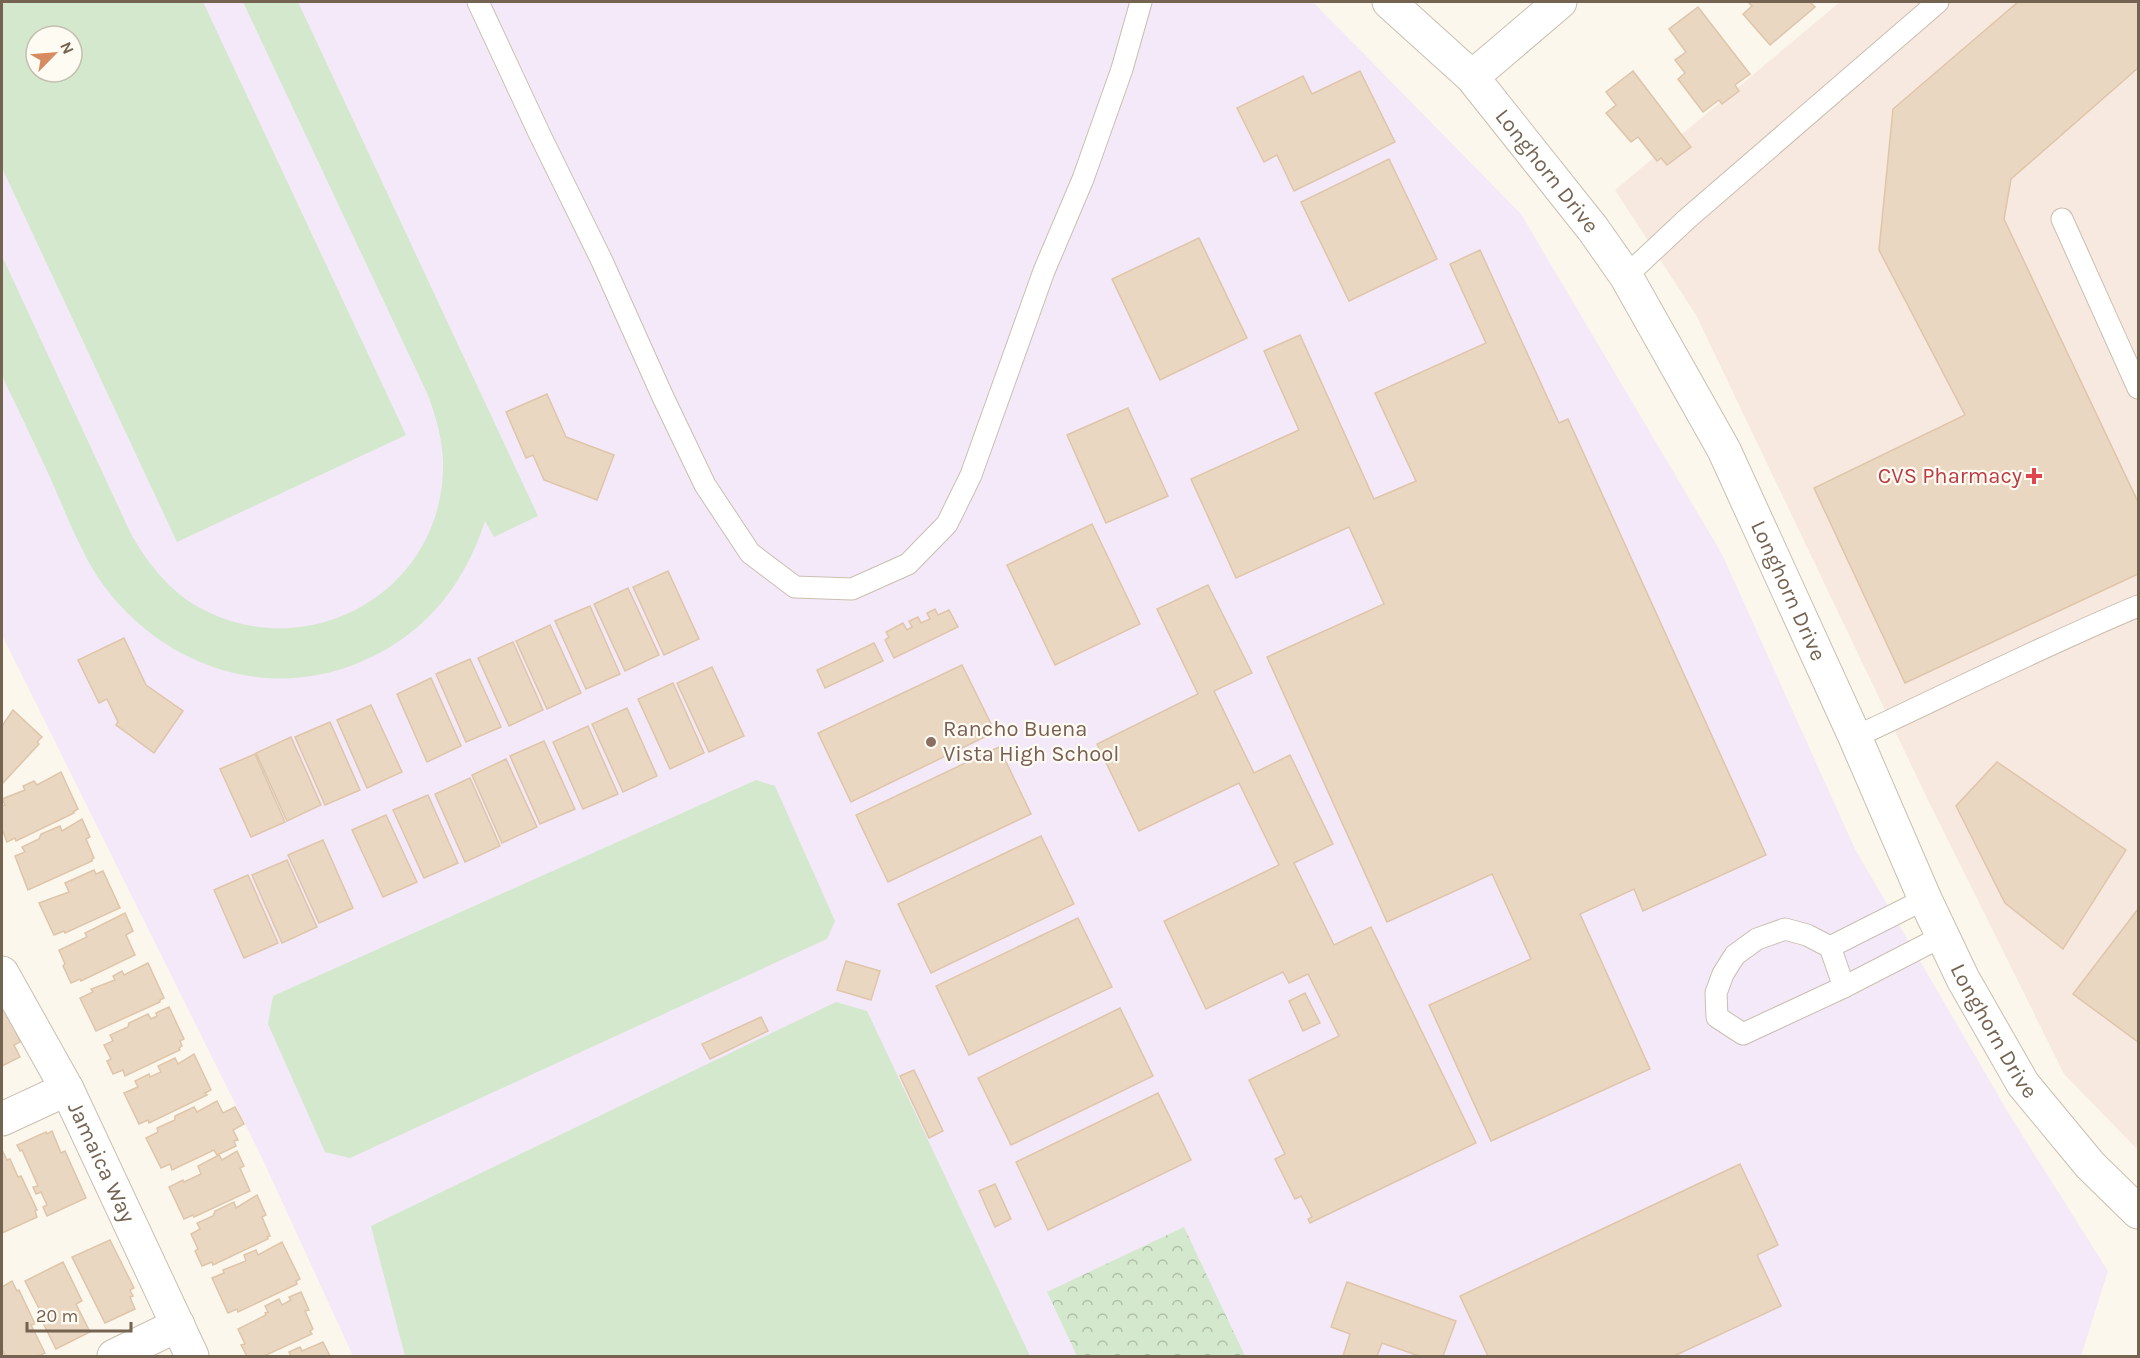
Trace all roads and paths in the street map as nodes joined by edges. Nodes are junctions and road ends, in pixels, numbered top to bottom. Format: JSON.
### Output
{"nodes":[{"id":1,"x":478,"y":2,"type":"edge"},
{"id":2,"x":1141,"y":2,"type":"edge"},
{"id":3,"x":1389,"y":2,"type":"edge"},
{"id":4,"x":1560,"y":2,"type":"edge"},
{"id":5,"x":1938,"y":2,"type":"edge"},
{"id":6,"x":1472,"y":77,"type":"junction"},
{"id":7,"x":2062,"y":219,"type":"dead end"},
{"id":8,"x":1626,"y":276,"type":"junction"},
{"id":9,"x":2139,"y":388,"type":"edge"},
{"id":10,"x":2139,"y":606,"type":"edge"},
{"id":11,"x":1856,"y":737,"type":"junction"},
{"id":12,"x":1925,"y":899,"type":"junction"},
{"id":13,"x":1942,"y":936,"type":"junction"},
{"id":14,"x":1830,"y":947,"type":"junction"},
{"id":15,"x":2,"y":973,"type":"edge"},
{"id":16,"x":1844,"y":987,"type":"junction"},
{"id":17,"x":67,"y":1089,"type":"junction"},
{"id":18,"x":2,"y":1119,"type":"edge"},
{"id":19,"x":2139,"y":1212,"type":"edge"},
{"id":20,"x":178,"y":1325,"type":"junction"},
{"id":21,"x":114,"y":1356,"type":"edge"},
{"id":22,"x":192,"y":1356,"type":"edge"}],
"edges":[{"from":1,"to":2,"type":"lane"},
{"from":3,"to":6,"type":"street","name":"Longhorn Drive"},
{"from":4,"to":6,"type":"street"},
{"from":5,"to":8,"type":"lane"},
{"from":6,"to":8,"type":"street","name":"Longhorn Drive"},
{"from":7,"to":9,"type":"lane"},
{"from":8,"to":11,"type":"street","name":"Longhorn Drive"},
{"from":10,"to":11,"type":"lane"},
{"from":11,"to":12,"type":"street","name":"Longhorn Drive"},
{"from":12,"to":13,"type":"street","name":"Longhorn Drive"},
{"from":12,"to":14,"type":"lane"},
{"from":13,"to":16,"type":"lane"},
{"from":13,"to":19,"type":"street","name":"Longhorn Drive"},
{"from":14,"to":16,"type":"lane"},
{"from":14,"to":16,"type":"lane"},
{"from":15,"to":17,"type":"street","name":"Jamaica Way"},
{"from":17,"to":18,"type":"street"},
{"from":17,"to":20,"type":"street","name":"Jamaica Way"},
{"from":20,"to":21,"type":"street"},
{"from":20,"to":22,"type":"street","name":"Jamaica Way"}]}
